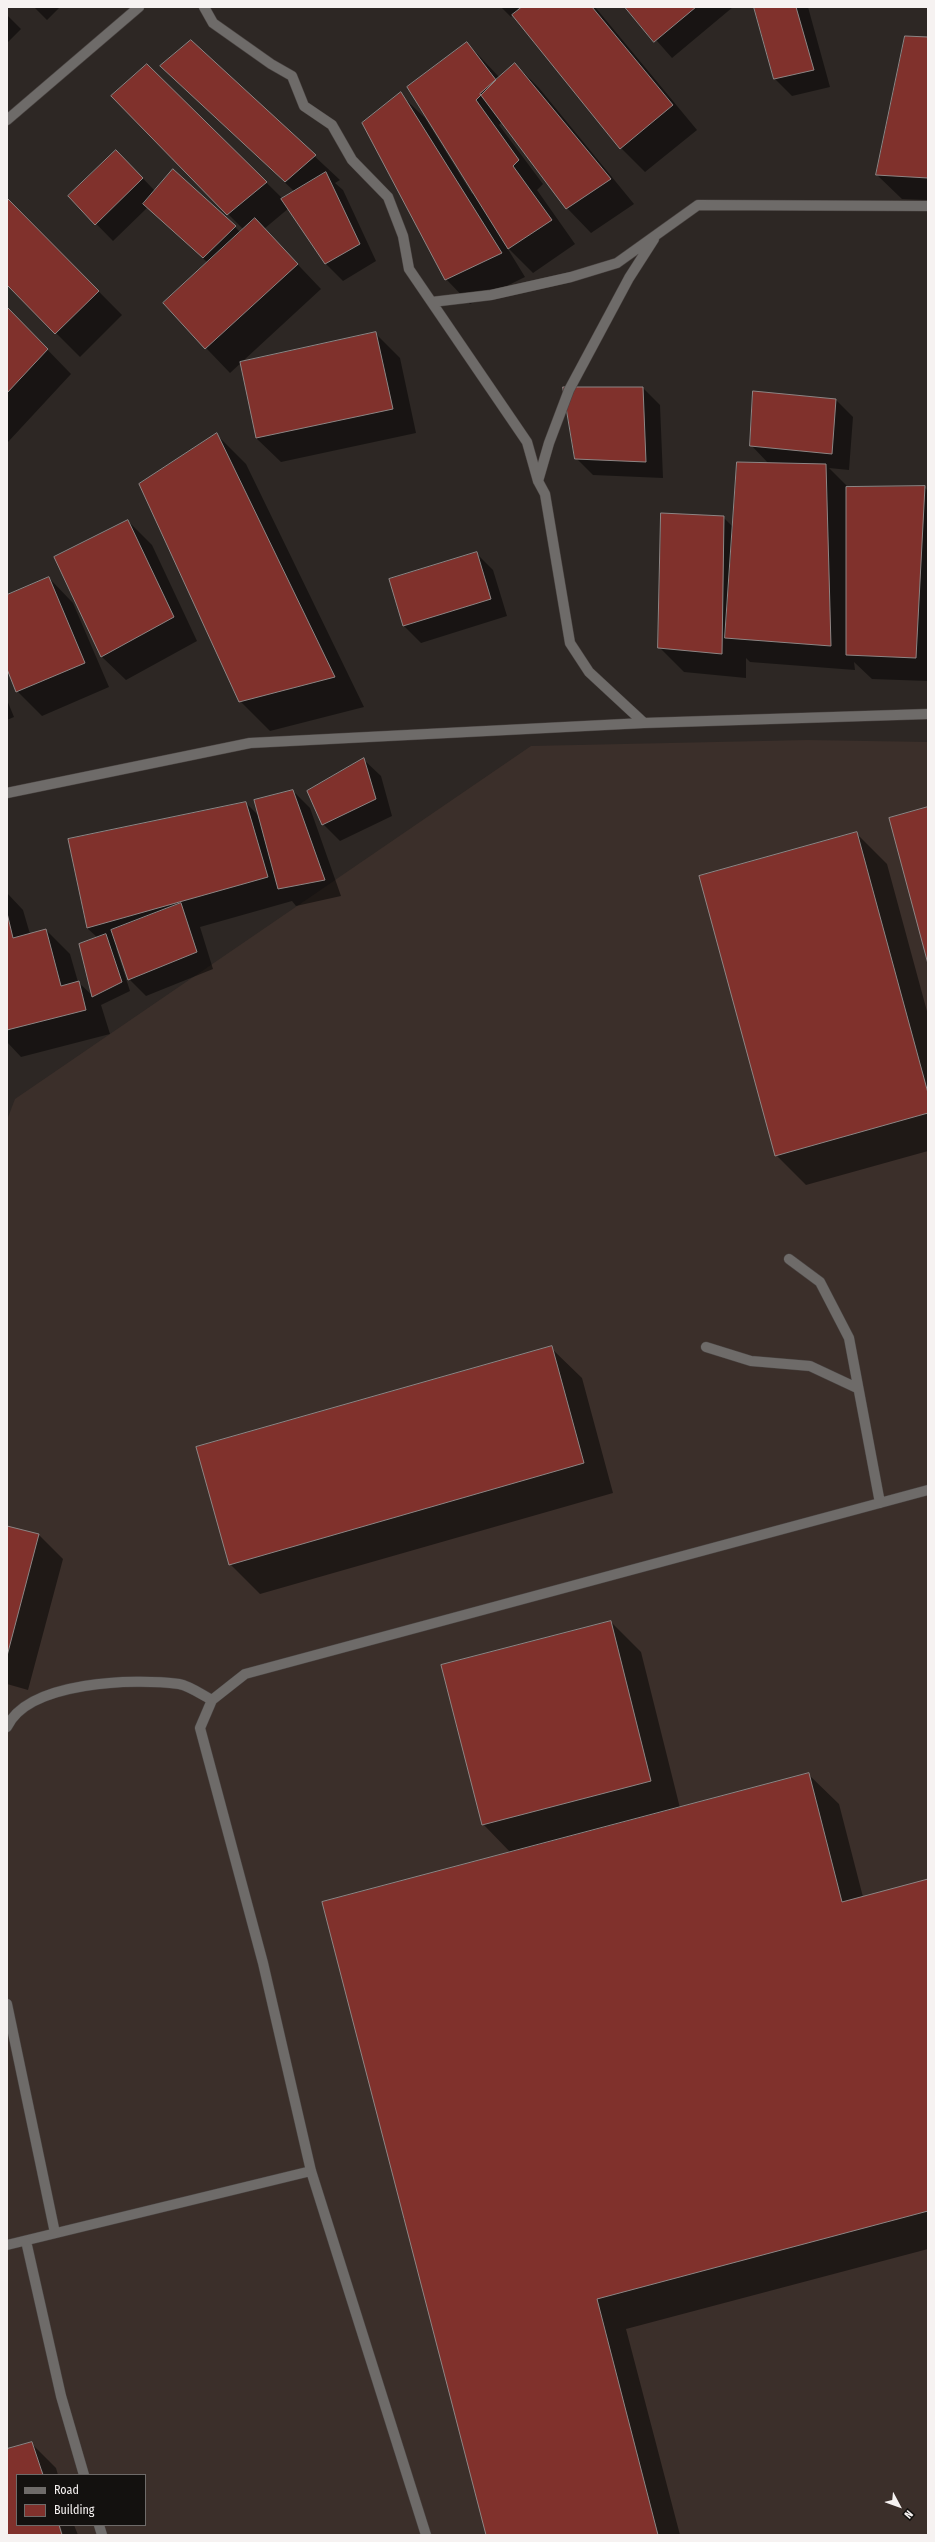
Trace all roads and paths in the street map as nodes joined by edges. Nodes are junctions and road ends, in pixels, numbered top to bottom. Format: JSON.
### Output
{"nodes":[{"id":1,"x":139,"y":7,"type":"edge"},
{"id":2,"x":204,"y":7,"type":"edge"},
{"id":3,"x":7,"y":120,"type":"edge"},
{"id":4,"x":928,"y":206,"type":"edge"},
{"id":5,"x":657,"y":234,"type":"junction"},
{"id":6,"x":432,"y":302,"type":"junction"},
{"id":7,"x":538,"y":481,"type":"junction"},
{"id":8,"x":928,"y":714,"type":"edge"},
{"id":9,"x":644,"y":723,"type":"junction"},
{"id":10,"x":7,"y":793,"type":"edge"},
{"id":11,"x":789,"y":1260,"type":"dead end"},
{"id":12,"x":706,"y":1347,"type":"dead end"},
{"id":13,"x":857,"y":1388,"type":"junction"},
{"id":14,"x":928,"y":1490,"type":"edge"},
{"id":15,"x":880,"y":1503,"type":"junction"},
{"id":16,"x":212,"y":1700,"type":"junction"},
{"id":17,"x":7,"y":1727,"type":"edge"},
{"id":18,"x":7,"y":2004,"type":"edge"},
{"id":19,"x":311,"y":2171,"type":"junction"},
{"id":20,"x":55,"y":2233,"type":"junction"},
{"id":21,"x":26,"y":2241,"type":"junction"},
{"id":22,"x":7,"y":2245,"type":"edge"},
{"id":23,"x":84,"y":2474,"type":"edge"},
{"id":24,"x":426,"y":2535,"type":"edge"}],
"edges":[{"from":1,"to":3,"type":"street"},
{"from":2,"to":6,"type":"street"},
{"from":4,"to":5,"type":"street"},
{"from":5,"to":6,"type":"street"},
{"from":5,"to":7,"type":"street"},
{"from":6,"to":7,"type":"street"},
{"from":7,"to":9,"type":"street"},
{"from":8,"to":9,"type":"street"},
{"from":9,"to":10,"type":"street"},
{"from":11,"to":13,"type":"street"},
{"from":12,"to":13,"type":"street"},
{"from":13,"to":15,"type":"street"},
{"from":14,"to":15,"type":"street"},
{"from":15,"to":16,"type":"street"},
{"from":16,"to":17,"type":"street"},
{"from":16,"to":19,"type":"street"},
{"from":18,"to":20,"type":"street"},
{"from":19,"to":20,"type":"street"},
{"from":19,"to":24,"type":"street"},
{"from":20,"to":21,"type":"street"},
{"from":21,"to":22,"type":"street"},
{"from":21,"to":23,"type":"street"}]}
